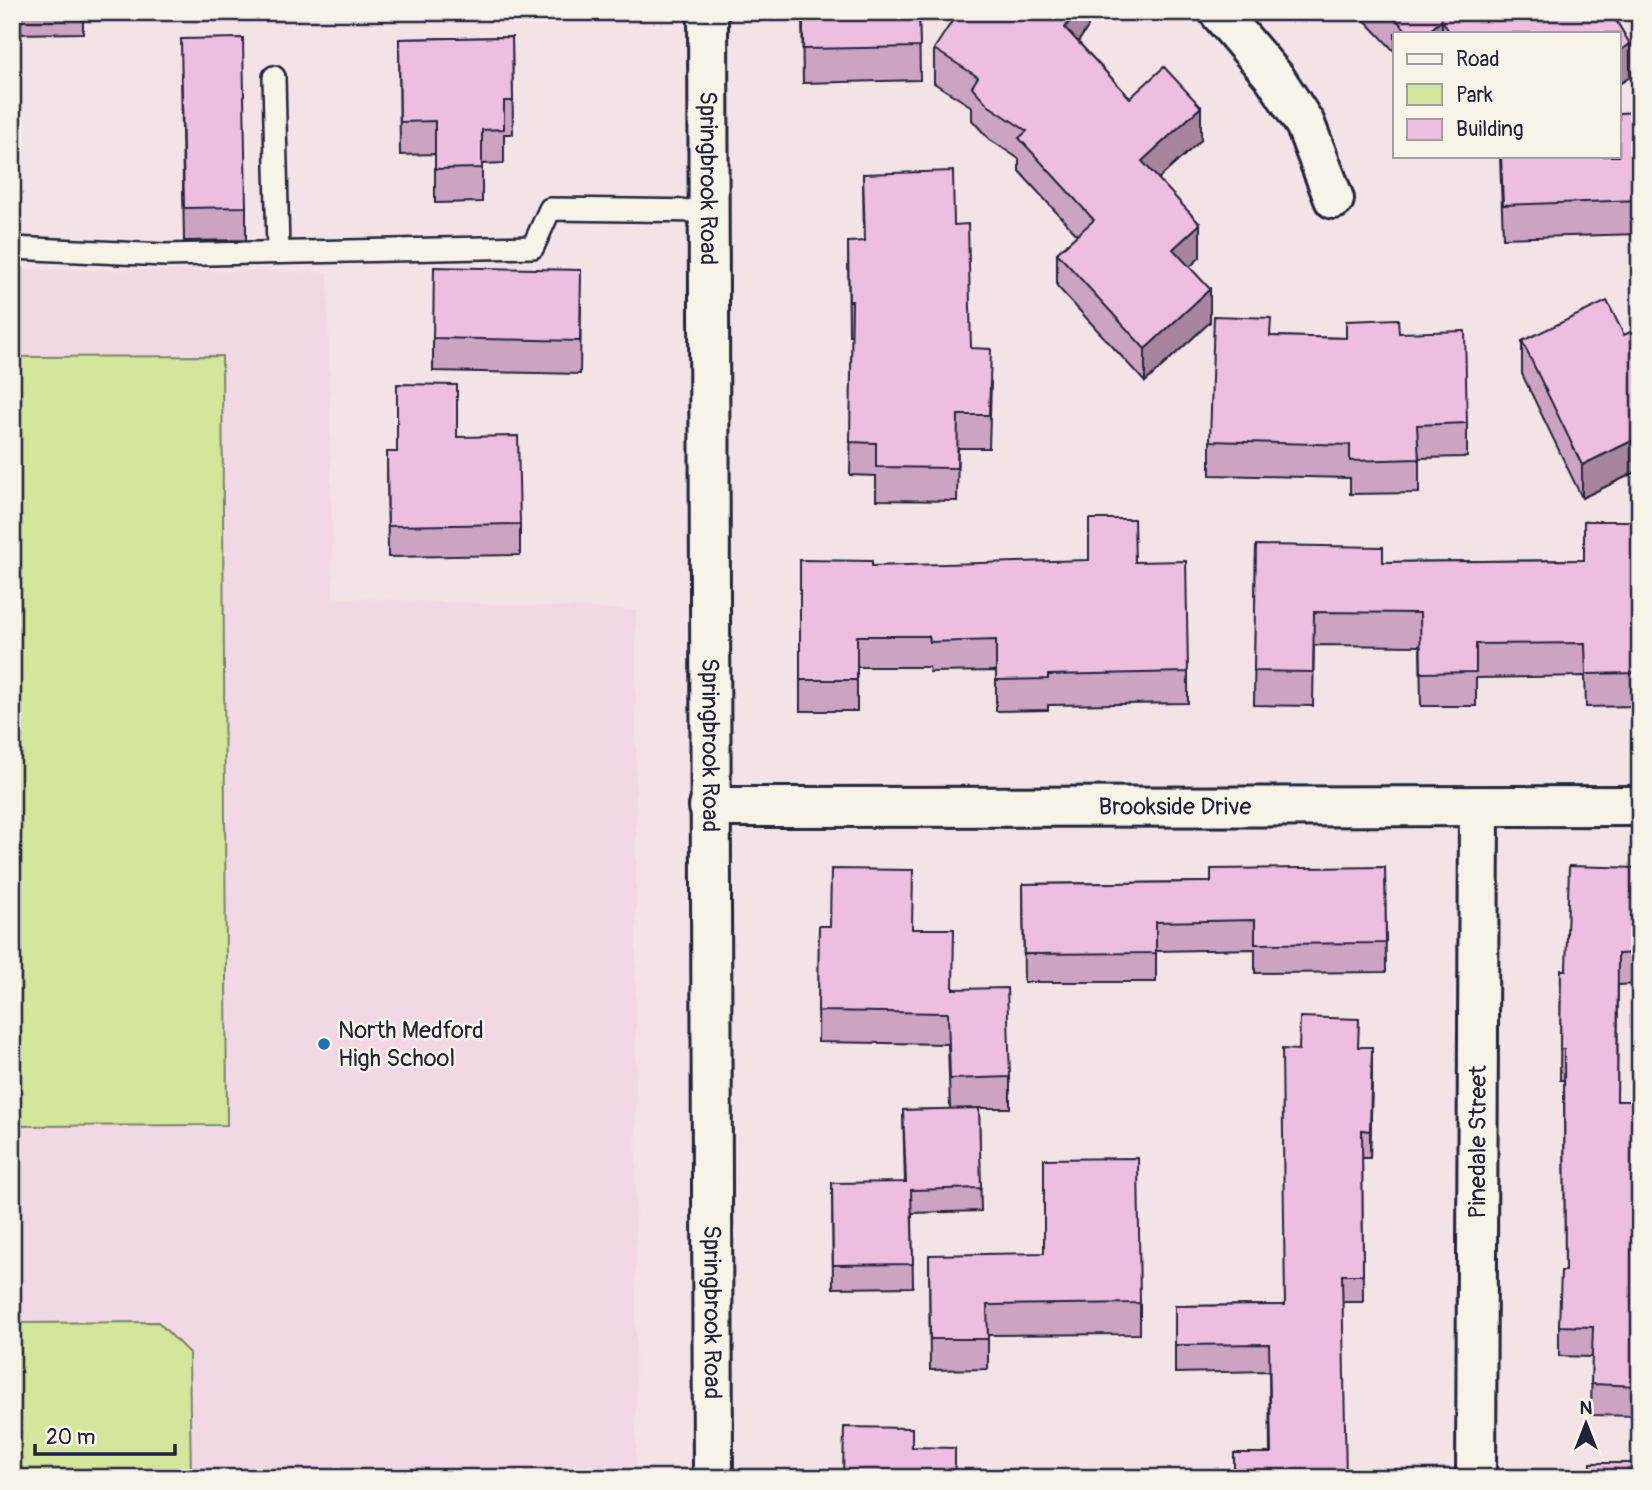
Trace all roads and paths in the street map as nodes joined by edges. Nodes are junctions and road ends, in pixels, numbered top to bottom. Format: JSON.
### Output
{"nodes":[{"id":1,"x":708,"y":12,"type":"edge"},
{"id":2,"x":1219,"y":12,"type":"edge"},
{"id":3,"x":274,"y":76,"type":"dead end"},
{"id":4,"x":1334,"y":199,"type":"dead end"},
{"id":5,"x":708,"y":211,"type":"junction"},
{"id":6,"x":12,"y":248,"type":"edge"},
{"id":7,"x":278,"y":252,"type":"junction"},
{"id":8,"x":1640,"y":806,"type":"edge"},
{"id":9,"x":709,"y":807,"type":"junction"},
{"id":10,"x":1479,"y":807,"type":"junction"},
{"id":11,"x":713,"y":1478,"type":"edge"},
{"id":12,"x":1476,"y":1478,"type":"edge"}],
"edges":[{"from":1,"to":5,"type":"street","name":"Springbrook Road"},
{"from":2,"to":4,"type":"street"},
{"from":3,"to":7,"type":"lane"},
{"from":5,"to":7,"type":"lane"},
{"from":5,"to":9,"type":"street","name":"Springbrook Road"},
{"from":6,"to":7,"type":"lane"},
{"from":8,"to":10,"type":"street","name":"Brookside Drive"},
{"from":9,"to":10,"type":"street","name":"Brookside Drive"},
{"from":9,"to":11,"type":"street","name":"Springbrook Road"},
{"from":10,"to":12,"type":"street","name":"Pinedale Street"}]}
